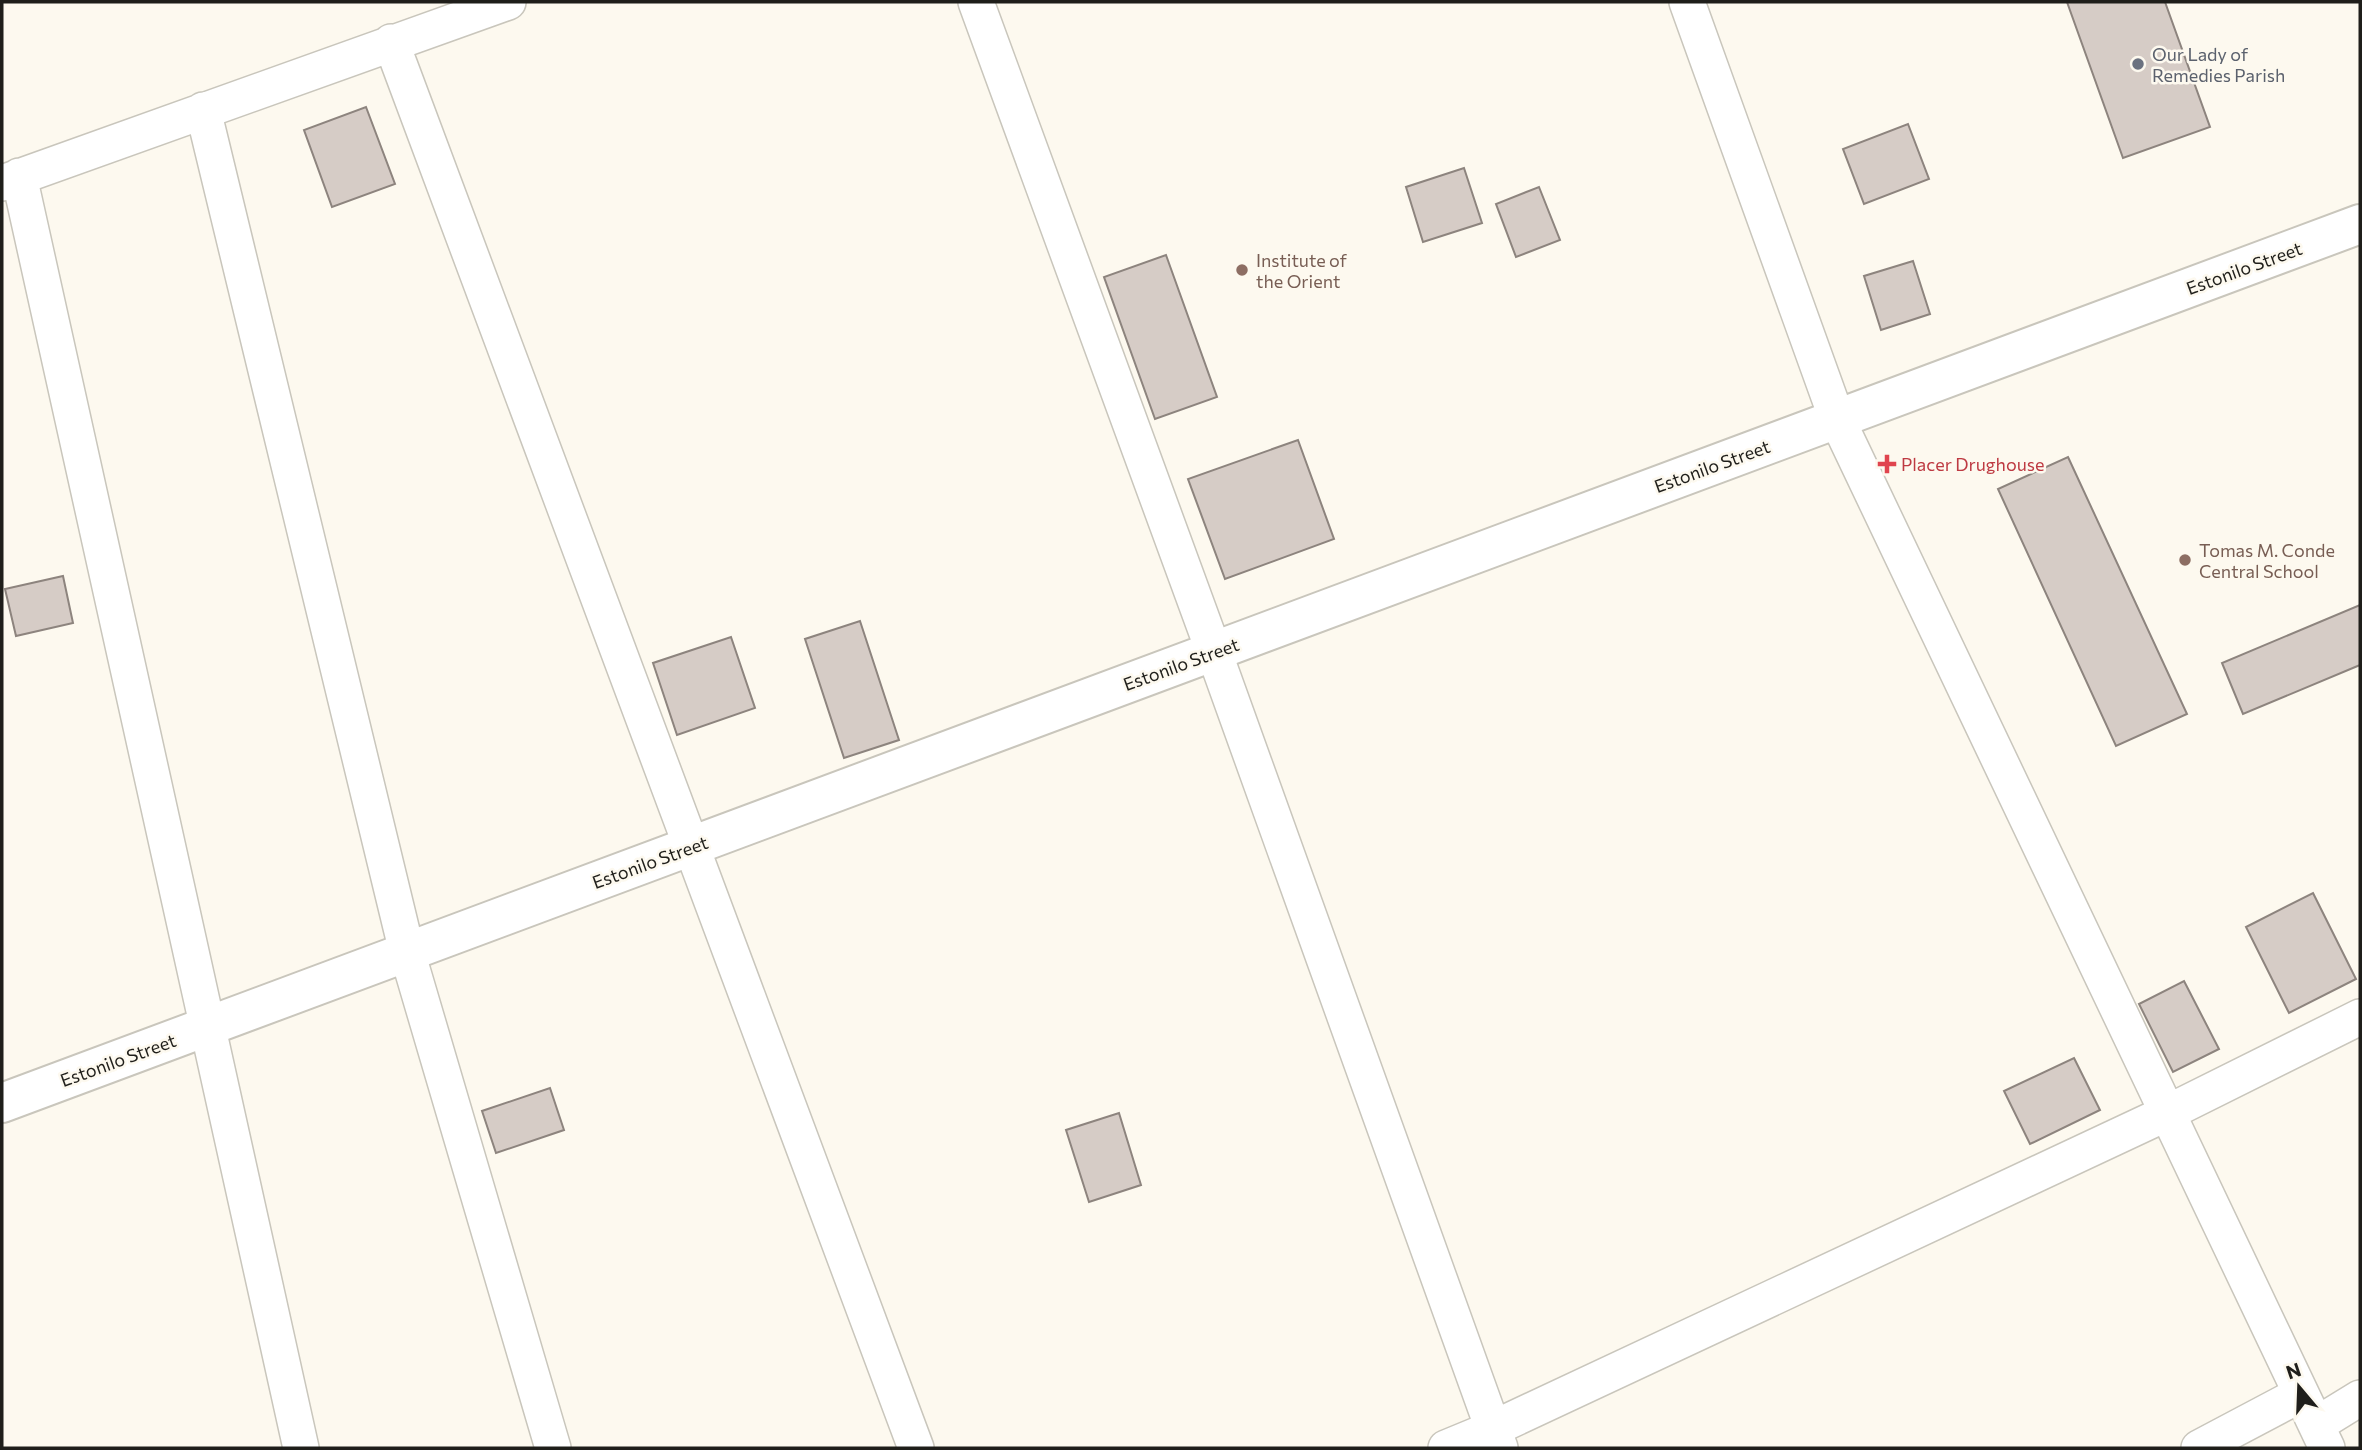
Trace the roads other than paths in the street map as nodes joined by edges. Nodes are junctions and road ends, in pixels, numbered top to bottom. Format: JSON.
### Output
{"nodes":[{"id":1,"x":508,"y":2,"type":"edge"},
{"id":2,"x":976,"y":2,"type":"edge"},
{"id":3,"x":1687,"y":2,"type":"edge"},
{"id":4,"x":391,"y":42,"type":"junction"},
{"id":5,"x":203,"y":110,"type":"junction"},
{"id":6,"x":10,"y":180,"type":"edge"},
{"id":7,"x":2360,"y":224,"type":"edge"},
{"id":8,"x":1836,"y":419,"type":"junction"},
{"id":9,"x":1214,"y":652,"type":"junction"},
{"id":10,"x":692,"y":846,"type":"junction"},
{"id":11,"x":407,"y":952,"type":"junction"},
{"id":12,"x":2360,"y":1017,"type":"edge"},
{"id":13,"x":208,"y":1027,"type":"junction"},
{"id":14,"x":2,"y":1103,"type":"edge"},
{"id":15,"x":2167,"y":1113,"type":"junction"},
{"id":16,"x":2360,"y":1398,"type":"edge"},
{"id":17,"x":2315,"y":1422,"type":"edge"},
{"id":18,"x":1496,"y":1439,"type":"edge"},
{"id":19,"x":301,"y":1448,"type":"edge"},
{"id":20,"x":553,"y":1448,"type":"edge"},
{"id":21,"x":916,"y":1448,"type":"edge"},
{"id":22,"x":1446,"y":1448,"type":"edge"},
{"id":23,"x":2199,"y":1448,"type":"edge"}],
"edges":[{"from":1,"to":4,"type":"street"},
{"from":2,"to":9,"type":"street"},
{"from":3,"to":8,"type":"street"},
{"from":4,"to":5,"type":"street"},
{"from":4,"to":10,"type":"street"},
{"from":5,"to":6,"type":"street"},
{"from":5,"to":11,"type":"street"},
{"from":6,"to":13,"type":"street"},
{"from":7,"to":8,"type":"street","name":"Estonilo Street"},
{"from":8,"to":9,"type":"street","name":"Estonilo Street"},
{"from":8,"to":15,"type":"street"},
{"from":9,"to":10,"type":"street","name":"Estonilo Street"},
{"from":9,"to":18,"type":"street"},
{"from":10,"to":11,"type":"street","name":"Estonilo Street"},
{"from":10,"to":21,"type":"street"},
{"from":11,"to":13,"type":"street","name":"Estonilo Street"},
{"from":11,"to":20,"type":"street"},
{"from":12,"to":15,"type":"street"},
{"from":13,"to":14,"type":"street","name":"Estonilo Street"},
{"from":13,"to":19,"type":"street"},
{"from":15,"to":17,"type":"street"},
{"from":15,"to":18,"type":"street"},
{"from":16,"to":17,"type":"street"},
{"from":17,"to":23,"type":"street"},
{"from":18,"to":22,"type":"street"}]}
